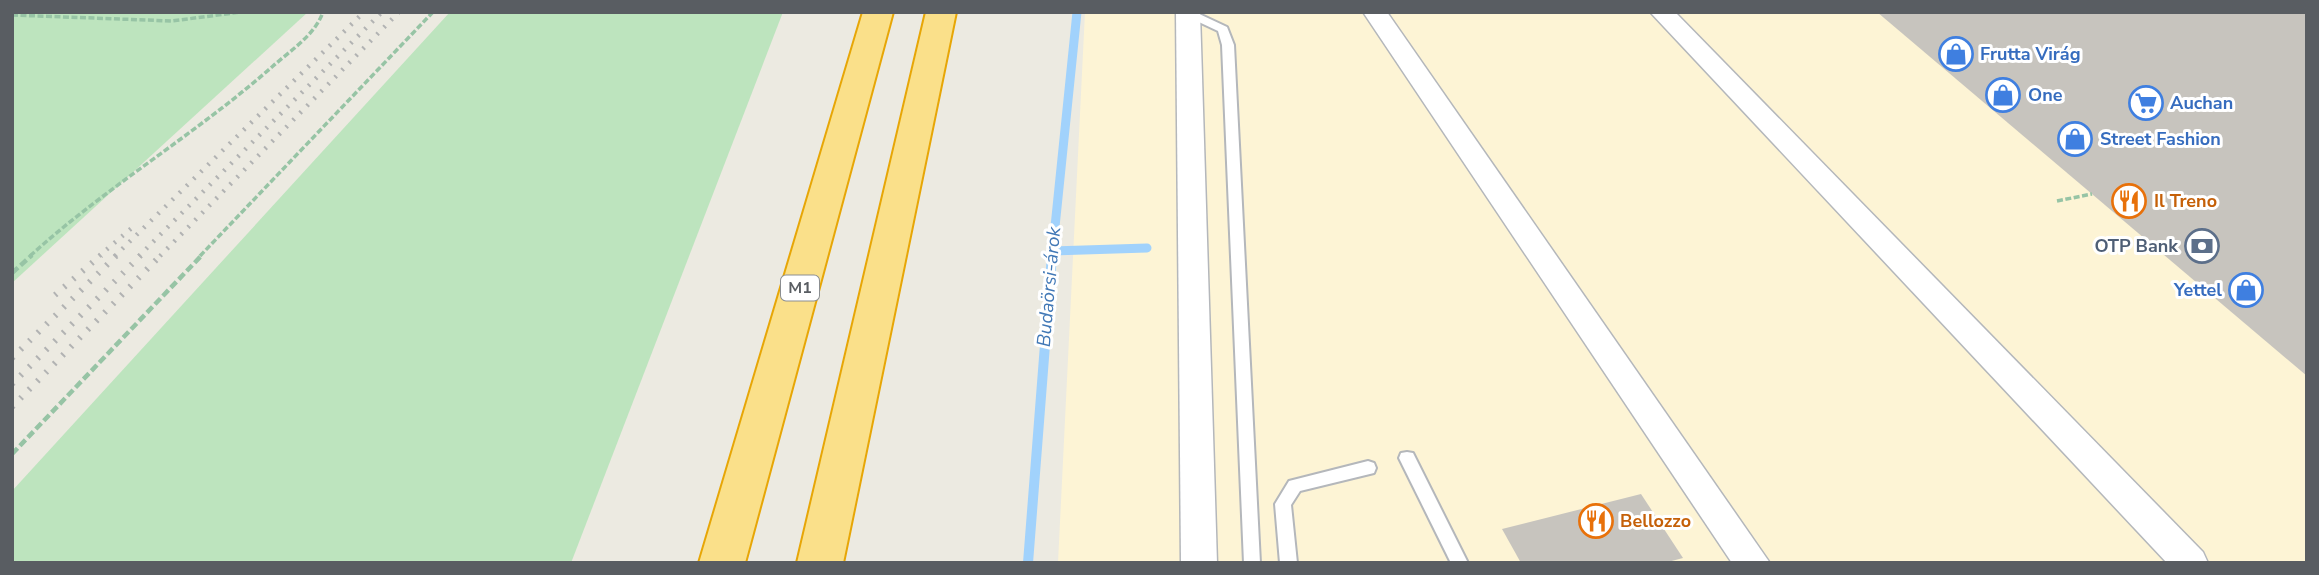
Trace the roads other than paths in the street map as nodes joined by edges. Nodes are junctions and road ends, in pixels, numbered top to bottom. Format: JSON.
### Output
{"nodes":[{"id":1,"x":878,"y":12,"type":"edge"},
{"id":2,"x":941,"y":12,"type":"edge"},
{"id":3,"x":1375,"y":12,"type":"edge"},
{"id":4,"x":1661,"y":12,"type":"edge"},
{"id":5,"x":1188,"y":13,"type":"edge"},
{"id":6,"x":1407,"y":458,"type":"dead end"},
{"id":7,"x":1368,"y":468,"type":"dead end"},
{"id":8,"x":723,"y":563,"type":"edge"},
{"id":9,"x":820,"y":563,"type":"edge"},
{"id":10,"x":1199,"y":563,"type":"edge"},
{"id":11,"x":1252,"y":563,"type":"edge"},
{"id":12,"x":1289,"y":563,"type":"edge"},
{"id":13,"x":1460,"y":563,"type":"edge"},
{"id":14,"x":1752,"y":563,"type":"edge"},
{"id":15,"x":2190,"y":563,"type":"edge"}],
"edges":[{"from":1,"to":8,"type":"highway","number":"M1"},
{"from":2,"to":9,"type":"highway"},
{"from":3,"to":14,"type":"street"},
{"from":4,"to":15,"type":"street"},
{"from":5,"to":10,"type":"street"},
{"from":5,"to":11,"type":"lane"},
{"from":6,"to":13,"type":"lane"},
{"from":7,"to":12,"type":"lane"}]}
